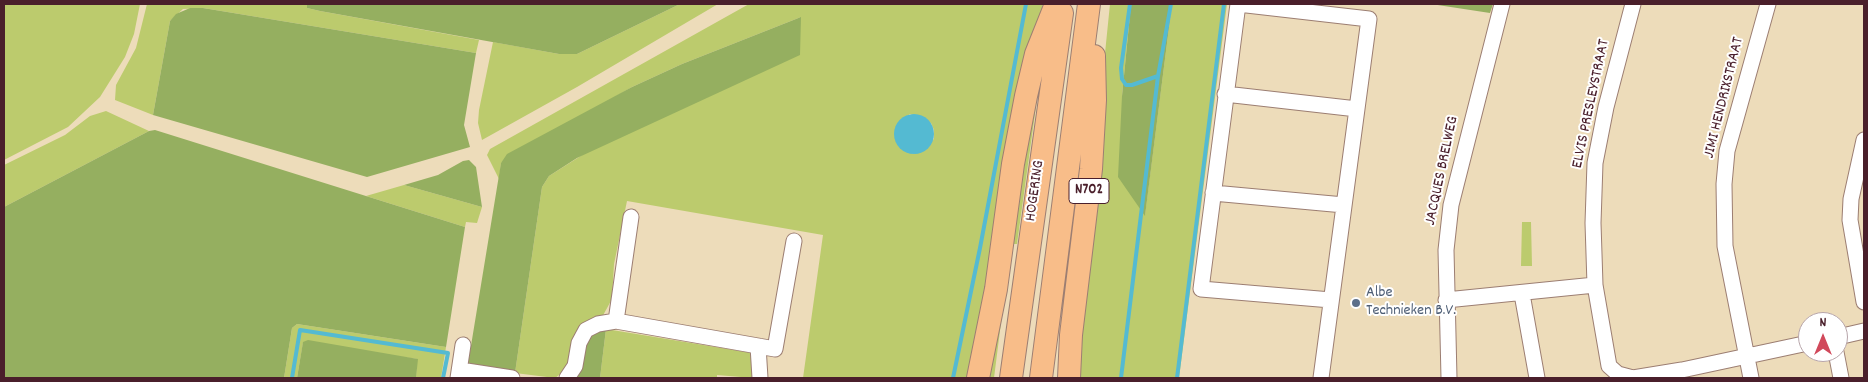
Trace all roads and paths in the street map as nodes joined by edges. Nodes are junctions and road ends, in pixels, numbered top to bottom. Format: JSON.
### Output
{"nodes":[{"id":1,"x":1056,"y":4,"type":"edge"},
{"id":2,"x":1063,"y":4,"type":"edge"},
{"id":3,"x":1091,"y":4,"type":"edge"},
{"id":4,"x":1238,"y":4,"type":"edge"},
{"id":5,"x":1502,"y":4,"type":"edge"},
{"id":6,"x":1633,"y":4,"type":"edge"},
{"id":7,"x":1768,"y":4,"type":"edge"},
{"id":8,"x":1225,"y":94,"type":"junction"},
{"id":9,"x":1357,"y":109,"type":"junction"},
{"id":10,"x":1864,"y":140,"type":"edge"},
{"id":11,"x":1213,"y":192,"type":"junction"},
{"id":12,"x":1344,"y":205,"type":"junction"},
{"id":13,"x":631,"y":217,"type":"dead end"},
{"id":14,"x":794,"y":241,"type":"dead end"},
{"id":15,"x":1595,"y":286,"type":"junction"},
{"id":16,"x":1522,"y":294,"type":"junction"},
{"id":17,"x":1331,"y":300,"type":"junction"},
{"id":18,"x":1446,"y":300,"type":"junction"},
{"id":19,"x":1864,"y":302,"type":"edge"},
{"id":20,"x":616,"y":321,"type":"junction"},
{"id":21,"x":1864,"y":331,"type":"edge"},
{"id":22,"x":1848,"y":334,"type":"edge"},
{"id":23,"x":463,"y":345,"type":"dead end"},
{"id":24,"x":1798,"y":345,"type":"edge"},
{"id":25,"x":758,"y":346,"type":"junction"},
{"id":26,"x":1746,"y":356,"type":"junction"},
{"id":27,"x":1838,"y":362,"type":"edge"},
{"id":28,"x":1694,"y":373,"type":"edge"},
{"id":29,"x":459,"y":374,"type":"edge"},
{"id":30,"x":512,"y":378,"type":"edge"},
{"id":31,"x":567,"y":378,"type":"edge"},
{"id":32,"x":760,"y":378,"type":"edge"},
{"id":33,"x":978,"y":378,"type":"edge"},
{"id":34,"x":1012,"y":378,"type":"edge"},
{"id":35,"x":1041,"y":378,"type":"edge"},
{"id":36,"x":1069,"y":378,"type":"edge"},
{"id":37,"x":1322,"y":378,"type":"edge"},
{"id":38,"x":1449,"y":378,"type":"edge"},
{"id":39,"x":1537,"y":378,"type":"edge"},
{"id":40,"x":1751,"y":378,"type":"edge"},
{"id":41,"x":1841,"y":378,"type":"edge"}],
"edges":[{"from":1,"to":33,"type":"highway"},
{"from":2,"to":34,"type":"highway","name":"HOGERING"},
{"from":3,"to":35,"type":"highway","name":"HOGERING","number":"N702"},
{"from":3,"to":36,"type":"highway","number":"N702"},
{"from":4,"to":8,"type":"street"},
{"from":4,"to":9,"type":"street"},
{"from":5,"to":18,"type":"street","name":"JACQUES BRELWEG"},
{"from":6,"to":15,"type":"street","name":"ELVIS PRESLEYSTRAAT"},
{"from":7,"to":26,"type":"street","name":"JIMI HENDRIXSTRAAT"},
{"from":8,"to":9,"type":"street"},
{"from":8,"to":11,"type":"street"},
{"from":9,"to":12,"type":"street"},
{"from":10,"to":19,"type":"street"},
{"from":11,"to":12,"type":"street"},
{"from":11,"to":17,"type":"street"},
{"from":12,"to":17,"type":"street"},
{"from":13,"to":20,"type":"street"},
{"from":14,"to":25,"type":"street"},
{"from":15,"to":16,"type":"street"},
{"from":15,"to":28,"type":"street","name":"ELVIS PRESLEYSTRAAT"},
{"from":16,"to":18,"type":"street"},
{"from":16,"to":39,"type":"street"},
{"from":17,"to":37,"type":"street"},
{"from":18,"to":38,"type":"street","name":"JACQUES BRELWEG"},
{"from":20,"to":25,"type":"street"},
{"from":20,"to":31,"type":"street"},
{"from":21,"to":22,"type":"street"},
{"from":23,"to":29,"type":"street"},
{"from":24,"to":26,"type":"street","name":"ELVIS PRESLEYSTRAAT"},
{"from":25,"to":32,"type":"street"},
{"from":26,"to":28,"type":"street","name":"ELVIS PRESLEYSTRAAT"},
{"from":26,"to":40,"type":"street","name":"JIMI HENDRIXSTRAAT"},
{"from":27,"to":41,"type":"street"},
{"from":29,"to":30,"type":"street"}]}
